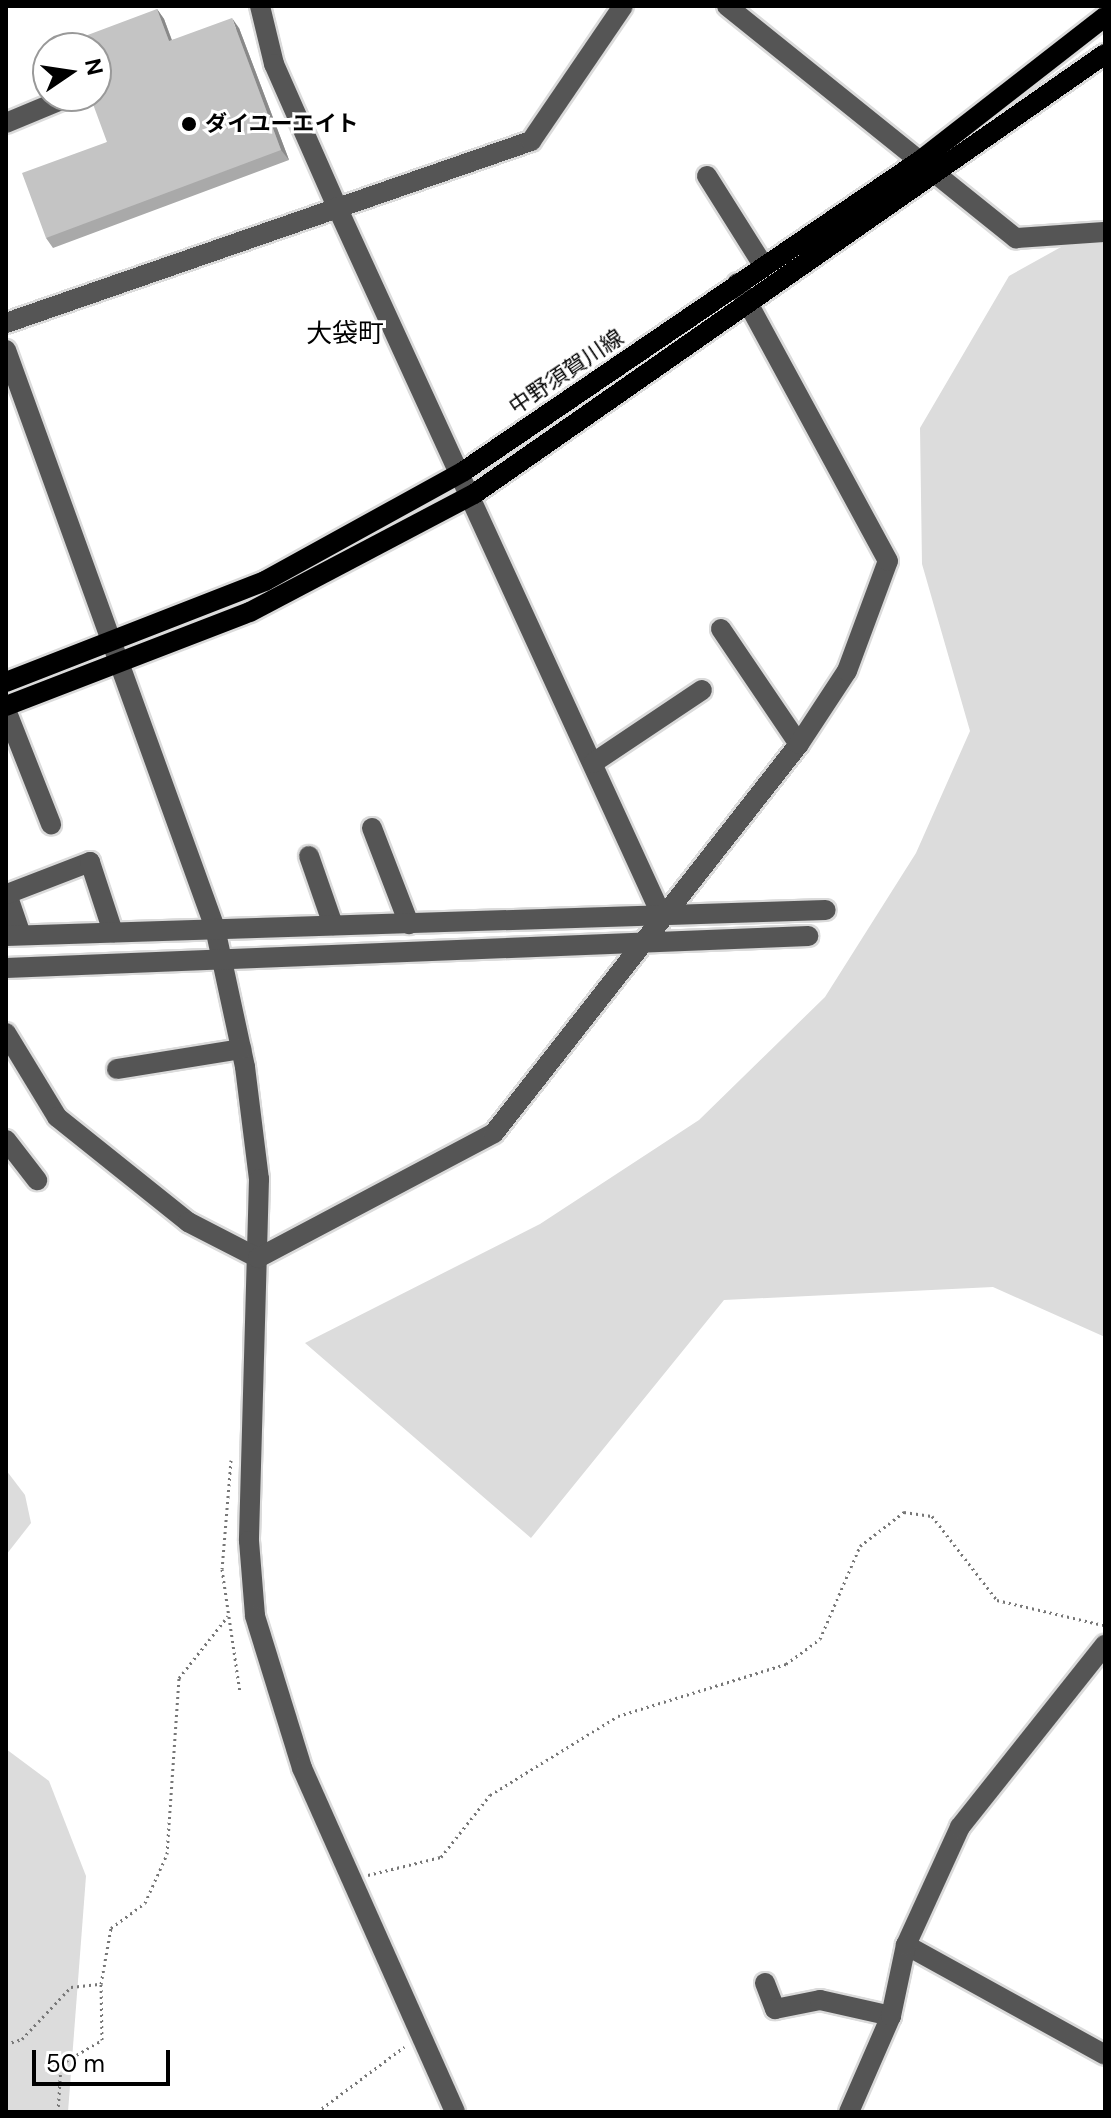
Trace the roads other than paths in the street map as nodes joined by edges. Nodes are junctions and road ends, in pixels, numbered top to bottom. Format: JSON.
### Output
{"nodes":[{"id":1,"x":260,"y":6,"type":"edge"},
{"id":2,"x":623,"y":6,"type":"edge"},
{"id":3,"x":727,"y":6,"type":"edge"},
{"id":4,"x":1105,"y":17,"type":"edge"},
{"id":5,"x":1105,"y":54,"type":"edge"},
{"id":6,"x":32,"y":112,"type":"edge"},
{"id":7,"x":6,"y":123,"type":"edge"},
{"id":8,"x":921,"y":160,"type":"junction"},
{"id":9,"x":939,"y":175,"type":"junction"},
{"id":10,"x":707,"y":176,"type":"dead end"},
{"id":11,"x":337,"y":207,"type":"junction"},
{"id":12,"x":1105,"y":232,"type":"edge"},
{"id":13,"x":763,"y":265,"type":"junction"},
{"id":14,"x":737,"y":283,"type":"junction"},
{"id":15,"x":751,"y":305,"type":"junction"},
{"id":16,"x":6,"y":323,"type":"edge"},
{"id":17,"x":6,"y":350,"type":"edge"},
{"id":18,"x":464,"y":471,"type":"junction"},
{"id":19,"x":474,"y":494,"type":"junction"},
{"id":20,"x":721,"y":629,"type":"dead end"},
{"id":21,"x":114,"y":644,"type":"junction"},
{"id":22,"x":122,"y":664,"type":"junction"},
{"id":23,"x":6,"y":682,"type":"edge"},
{"id":24,"x":702,"y":690,"type":"dead end"},
{"id":25,"x":6,"y":708,"type":"edge"},
{"id":26,"x":799,"y":744,"type":"junction"},
{"id":27,"x":593,"y":763,"type":"junction"},
{"id":28,"x":51,"y":824,"type":"dead end"},
{"id":29,"x":372,"y":828,"type":"dead end"},
{"id":30,"x":309,"y":856,"type":"dead end"},
{"id":31,"x":826,"y":910,"type":"dead end"},
{"id":32,"x":661,"y":914,"type":"junction"},
{"id":33,"x":409,"y":924,"type":"junction"},
{"id":34,"x":333,"y":925,"type":"junction"},
{"id":35,"x":215,"y":928,"type":"junction"},
{"id":36,"x":113,"y":932,"type":"junction"},
{"id":37,"x":14,"y":936,"type":"edge"},
{"id":38,"x":808,"y":936,"type":"dead end"},
{"id":39,"x":638,"y":944,"type":"junction"},
{"id":40,"x":221,"y":959,"type":"junction"},
{"id":41,"x":6,"y":968,"type":"edge"},
{"id":42,"x":6,"y":1033,"type":"edge"},
{"id":43,"x":241,"y":1049,"type":"junction"},
{"id":44,"x":117,"y":1069,"type":"dead end"},
{"id":45,"x":6,"y":1140,"type":"edge"},
{"id":46,"x":37,"y":1180,"type":"dead end"},
{"id":47,"x":258,"y":1258,"type":"junction"},
{"id":48,"x":1105,"y":1645,"type":"edge"},
{"id":49,"x":906,"y":1945,"type":"junction"},
{"id":50,"x":765,"y":1983,"type":"dead end"},
{"id":51,"x":891,"y":2016,"type":"junction"},
{"id":52,"x":1105,"y":2055,"type":"edge"},
{"id":53,"x":455,"y":2112,"type":"edge"},
{"id":54,"x":849,"y":2112,"type":"edge"}],
"edges":[{"from":1,"to":11,"type":"street"},
{"from":2,"to":11,"type":"street"},
{"from":3,"to":8,"type":"street"},
{"from":4,"to":8,"type":"main road","name":"中野須賀川線"},
{"from":5,"to":9,"type":"main road"},
{"from":6,"to":7,"type":"street"},
{"from":8,"to":9,"type":"street"},
{"from":8,"to":13,"type":"main road","name":"中野須賀川線"},
{"from":9,"to":12,"type":"street"},
{"from":9,"to":15,"type":"main road"},
{"from":10,"to":13,"type":"street"},
{"from":11,"to":16,"type":"street"},
{"from":11,"to":18,"type":"street"},
{"from":13,"to":14,"type":"main road","name":"中野須賀川線"},
{"from":14,"to":15,"type":"street"},
{"from":14,"to":18,"type":"main road","name":"中野須賀川線"},
{"from":15,"to":19,"type":"main road"},
{"from":15,"to":26,"type":"street"},
{"from":17,"to":21,"type":"street"},
{"from":18,"to":19,"type":"street"},
{"from":18,"to":21,"type":"main road","name":"中野須賀川線"},
{"from":19,"to":22,"type":"main road"},
{"from":19,"to":27,"type":"street"},
{"from":20,"to":26,"type":"street"},
{"from":21,"to":22,"type":"street"},
{"from":21,"to":23,"type":"main road","name":"中野須賀川線"},
{"from":22,"to":25,"type":"main road"},
{"from":22,"to":35,"type":"street"},
{"from":24,"to":27,"type":"street"},
{"from":25,"to":28,"type":"street"},
{"from":26,"to":32,"type":"street"},
{"from":27,"to":32,"type":"street"},
{"from":29,"to":33,"type":"street"},
{"from":30,"to":34,"type":"street"},
{"from":31,"to":32,"type":"street"},
{"from":32,"to":33,"type":"street"},
{"from":32,"to":39,"type":"street"},
{"from":33,"to":34,"type":"street"},
{"from":34,"to":35,"type":"street"},
{"from":35,"to":36,"type":"street"},
{"from":35,"to":40,"type":"street"},
{"from":36,"to":37,"type":"street"},
{"from":36,"to":37,"type":"street"},
{"from":38,"to":39,"type":"street"},
{"from":39,"to":40,"type":"street"},
{"from":39,"to":47,"type":"street"},
{"from":40,"to":41,"type":"street"},
{"from":40,"to":43,"type":"street"},
{"from":42,"to":47,"type":"street"},
{"from":43,"to":44,"type":"street"},
{"from":43,"to":47,"type":"street"},
{"from":45,"to":46,"type":"street"},
{"from":47,"to":53,"type":"street"},
{"from":48,"to":49,"type":"street"},
{"from":49,"to":51,"type":"street"},
{"from":49,"to":52,"type":"street"},
{"from":50,"to":51,"type":"street"},
{"from":51,"to":54,"type":"street"}]}
